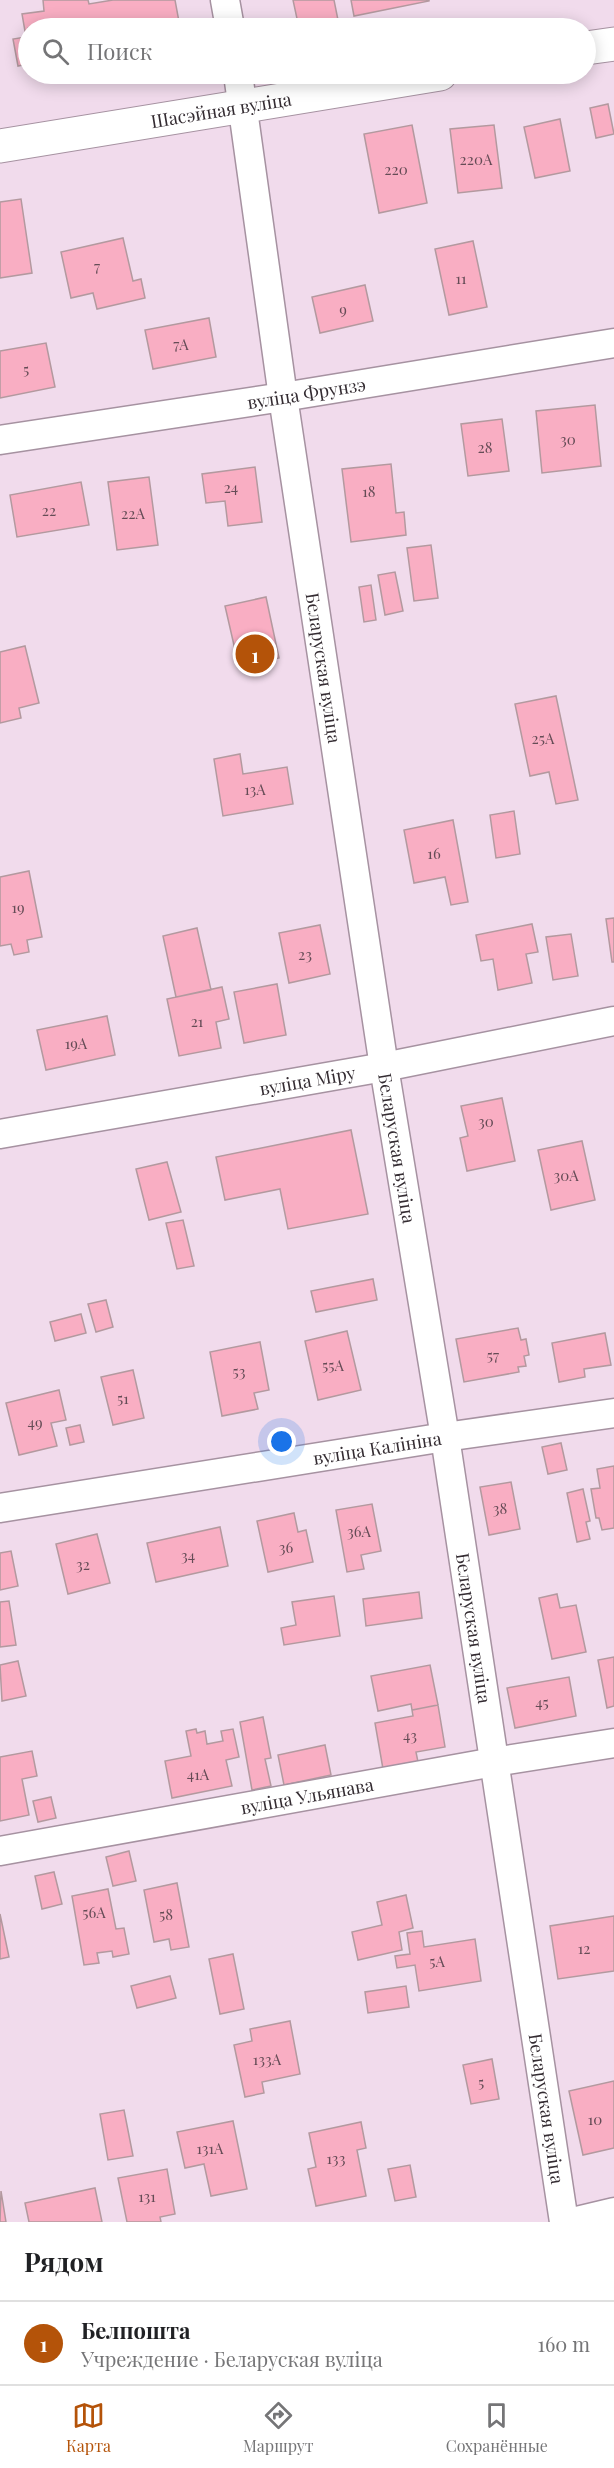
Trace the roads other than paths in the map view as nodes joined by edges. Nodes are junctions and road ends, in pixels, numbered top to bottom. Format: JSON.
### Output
{"nodes":[{"id":1,"x":225,"y":0,"type":"edge"},
{"id":2,"x":228,"y":18,"type":"edge"},
{"id":3,"x":614,"y":44,"type":"edge"},
{"id":4,"x":596,"y":46,"type":"edge"},
{"id":5,"x":240,"y":84,"type":"edge"},
{"id":6,"x":380,"y":84,"type":"edge"},
{"id":7,"x":243,"y":107,"type":"junction"},
{"id":8,"x":0,"y":146,"type":"edge"},
{"id":9,"x":614,"y":343,"type":"edge"},
{"id":10,"x":284,"y":397,"type":"junction"},
{"id":11,"x":0,"y":440,"type":"edge"},
{"id":12,"x":614,"y":1021,"type":"edge"},
{"id":13,"x":384,"y":1067,"type":"junction"},
{"id":14,"x":0,"y":1134,"type":"edge"},
{"id":15,"x":614,"y":1413,"type":"edge"},
{"id":16,"x":445,"y":1437,"type":"junction"},
{"id":17,"x":0,"y":1508,"type":"edge"},
{"id":18,"x":614,"y":1743,"type":"edge"},
{"id":19,"x":494,"y":1762,"type":"junction"},
{"id":20,"x":0,"y":1851,"type":"edge"},
{"id":21,"x":614,"y":2212,"type":"edge"},
{"id":22,"x":564,"y":2222,"type":"edge"},
{"id":23,"x":572,"y":2222,"type":"edge"}],
"edges":[{"from":1,"to":2,"type":"street"},
{"from":3,"to":4,"type":"street"},
{"from":5,"to":7,"type":"street","name":"Беларуская вуліца"},
{"from":6,"to":7,"type":"street","name":"Шасэйная вуліца"},
{"from":7,"to":8,"type":"street","name":"Шасэйная вуліца"},
{"from":7,"to":10,"type":"street","name":"Беларуская вуліца"},
{"from":9,"to":10,"type":"street","name":"вуліца Фрунзэ"},
{"from":10,"to":11,"type":"street","name":"вуліца Фрунзэ"},
{"from":10,"to":13,"type":"street","name":"Беларуская вуліца"},
{"from":12,"to":13,"type":"street","name":"вуліца Міру"},
{"from":13,"to":14,"type":"street","name":"вуліца Міру"},
{"from":13,"to":16,"type":"street","name":"Беларуская вуліца"},
{"from":15,"to":16,"type":"street","name":"вуліца Калініна"},
{"from":16,"to":17,"type":"street","name":"вуліца Калініна"},
{"from":16,"to":19,"type":"street","name":"Беларуская вуліца"},
{"from":18,"to":19,"type":"street","name":"вуліца Ульянава"},
{"from":19,"to":20,"type":"street","name":"вуліца Ульянава"},
{"from":19,"to":22,"type":"street","name":"Беларуская вуліца"},
{"from":21,"to":23,"type":"street"}]}
